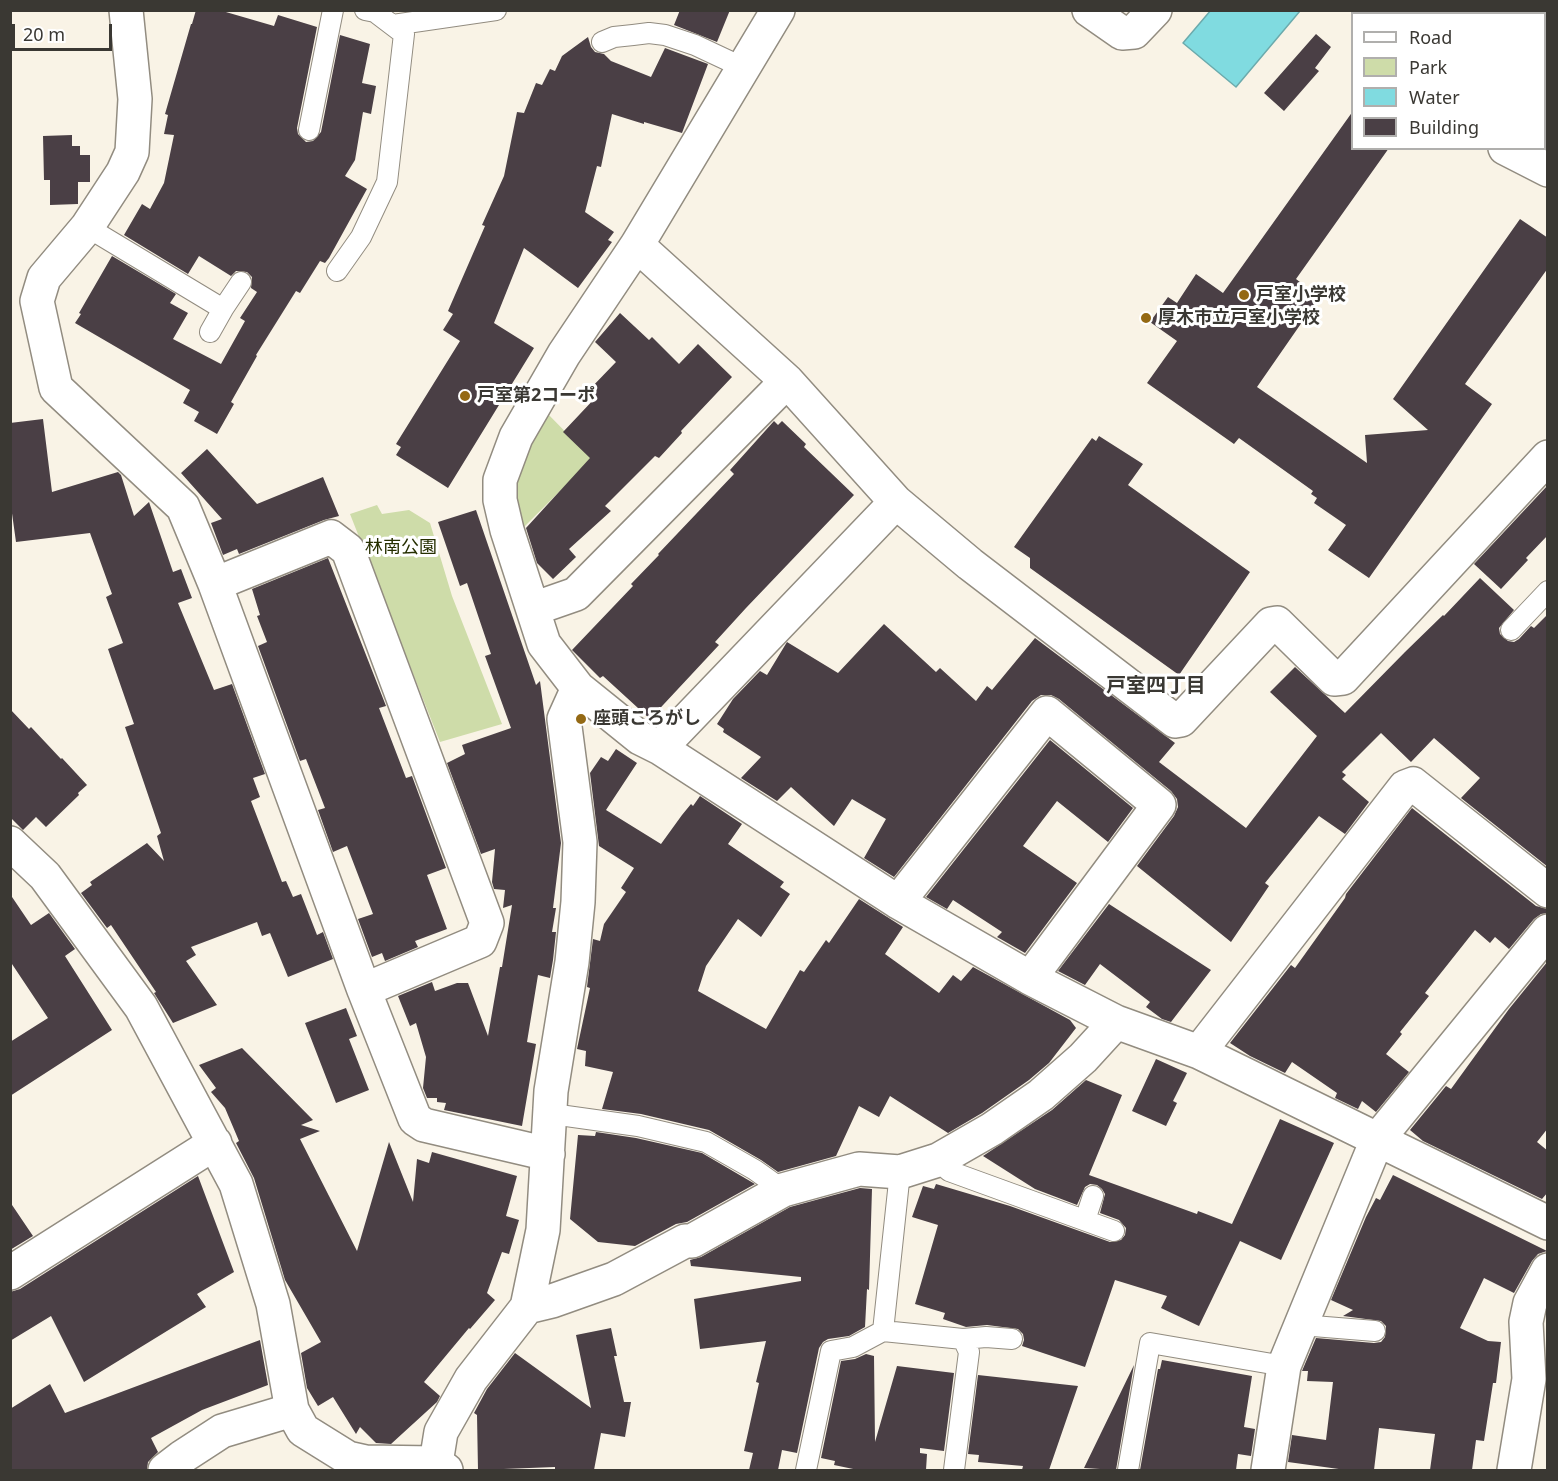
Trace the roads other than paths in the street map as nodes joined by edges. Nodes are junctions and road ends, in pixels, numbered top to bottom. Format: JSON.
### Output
{"nodes":[{"id":1,"x":126,"y":10,"type":"edge"},
{"id":2,"x":333,"y":10,"type":"edge"},
{"id":3,"x":365,"y":10,"type":"edge"},
{"id":4,"x":496,"y":10,"type":"edge"},
{"id":5,"x":778,"y":10,"type":"edge"},
{"id":6,"x":1089,"y":10,"type":"edge"},
{"id":7,"x":1155,"y":10,"type":"edge"},
{"id":8,"x":393,"y":24,"type":"junction"},
{"id":9,"x":602,"y":42,"type":"dead end"},
{"id":10,"x":744,"y":68,"type":"junction"},
{"id":11,"x":309,"y":130,"type":"dead end"},
{"id":12,"x":1509,"y":150,"type":"edge"},
{"id":13,"x":1548,"y":170,"type":"edge"},
{"id":14,"x":87,"y":226,"type":"junction"},
{"id":15,"x":637,"y":246,"type":"junction"},
{"id":16,"x":338,"y":271,"type":"dead end"},
{"id":17,"x":241,"y":282,"type":"dead end"},
{"id":18,"x":223,"y":309,"type":"junction"},
{"id":19,"x":210,"y":332,"type":"dead end"},
{"id":20,"x":787,"y":381,"type":"junction"},
{"id":21,"x":1548,"y":457,"type":"edge"},
{"id":22,"x":896,"y":502,"type":"junction"},
{"id":23,"x":215,"y":584,"type":"junction"},
{"id":24,"x":1548,"y":591,"type":"edge"},
{"id":25,"x":533,"y":609,"type":"junction"},
{"id":26,"x":1511,"y":630,"type":"dead end"},
{"id":27,"x":578,"y":688,"type":"junction"},
{"id":28,"x":660,"y":748,"type":"junction"},
{"id":29,"x":10,"y":843,"type":"edge"},
{"id":30,"x":1548,"y":891,"type":"edge"},
{"id":31,"x":898,"y":902,"type":"junction"},
{"id":32,"x":1548,"y":931,"type":"edge"},
{"id":33,"x":1030,"y":978,"type":"junction"},
{"id":34,"x":364,"y":990,"type":"junction"},
{"id":35,"x":1116,"y":1022,"type":"junction"},
{"id":36,"x":1199,"y":1052,"type":"junction"},
{"id":37,"x":552,"y":1114,"type":"junction"},
{"id":38,"x":1377,"y":1140,"type":"junction"},
{"id":39,"x":215,"y":1143,"type":"junction"},
{"id":40,"x":548,"y":1154,"type":"junction"},
{"id":41,"x":938,"y":1160,"type":"junction"},
{"id":42,"x":900,"y":1172,"type":"junction"},
{"id":43,"x":783,"y":1191,"type":"junction"},
{"id":44,"x":1093,"y":1196,"type":"dead end"},
{"id":45,"x":1085,"y":1220,"type":"junction"},
{"id":46,"x":1548,"y":1222,"type":"edge"},
{"id":47,"x":1114,"y":1231,"type":"dead end"},
{"id":48,"x":1548,"y":1270,"type":"edge"},
{"id":49,"x":10,"y":1273,"type":"edge"},
{"id":50,"x":527,"y":1307,"type":"junction"},
{"id":51,"x":1301,"y":1325,"type":"junction"},
{"id":52,"x":1375,"y":1331,"type":"dead end"},
{"id":53,"x":883,"y":1332,"type":"junction"},
{"id":54,"x":963,"y":1339,"type":"junction"},
{"id":55,"x":1012,"y":1339,"type":"dead end"},
{"id":56,"x":1284,"y":1366,"type":"junction"},
{"id":57,"x":292,"y":1410,"type":"junction"},
{"id":58,"x":438,"y":1468,"type":"edge"},
{"id":59,"x":165,"y":1470,"type":"edge"},
{"id":60,"x":806,"y":1470,"type":"edge"},
{"id":61,"x":954,"y":1470,"type":"edge"},
{"id":62,"x":1128,"y":1470,"type":"edge"},
{"id":63,"x":1269,"y":1470,"type":"edge"},
{"id":64,"x":1514,"y":1470,"type":"edge"}],
"edges":[{"from":1,"to":14,"type":"street"},
{"from":2,"to":11,"type":"lane"},
{"from":3,"to":8,"type":"lane"},
{"from":4,"to":8,"type":"lane"},
{"from":5,"to":10,"type":"street"},
{"from":6,"to":7,"type":"street"},
{"from":8,"to":16,"type":"lane"},
{"from":9,"to":10,"type":"lane"},
{"from":10,"to":15,"type":"street"},
{"from":12,"to":13,"type":"street"},
{"from":14,"to":18,"type":"lane"},
{"from":14,"to":23,"type":"street"},
{"from":15,"to":20,"type":"street"},
{"from":15,"to":25,"type":"street"},
{"from":17,"to":18,"type":"lane"},
{"from":18,"to":19,"type":"lane"},
{"from":20,"to":22,"type":"street"},
{"from":20,"to":25,"type":"street"},
{"from":21,"to":22,"type":"street"},
{"from":22,"to":28,"type":"street"},
{"from":23,"to":34,"type":"street"},
{"from":23,"to":34,"type":"street"},
{"from":24,"to":26,"type":"lane"},
{"from":25,"to":27,"type":"street"},
{"from":27,"to":28,"type":"street"},
{"from":27,"to":37,"type":"street"},
{"from":28,"to":31,"type":"street"},
{"from":29,"to":39,"type":"street"},
{"from":30,"to":36,"type":"street"},
{"from":31,"to":33,"type":"street"},
{"from":31,"to":33,"type":"street"},
{"from":32,"to":38,"type":"street"},
{"from":33,"to":35,"type":"street"},
{"from":34,"to":40,"type":"street"},
{"from":35,"to":36,"type":"street"},
{"from":35,"to":41,"type":"street"},
{"from":36,"to":38,"type":"street"},
{"from":37,"to":40,"type":"street"},
{"from":37,"to":43,"type":"lane"},
{"from":38,"to":46,"type":"street"},
{"from":38,"to":51,"type":"street"},
{"from":39,"to":49,"type":"street"},
{"from":39,"to":57,"type":"street"},
{"from":40,"to":50,"type":"street"},
{"from":41,"to":42,"type":"street"},
{"from":41,"to":45,"type":"lane"},
{"from":42,"to":43,"type":"street"},
{"from":42,"to":53,"type":"lane"},
{"from":43,"to":50,"type":"street"},
{"from":44,"to":45,"type":"lane"},
{"from":45,"to":47,"type":"lane"},
{"from":48,"to":64,"type":"street"},
{"from":50,"to":58,"type":"street"},
{"from":51,"to":52,"type":"lane"},
{"from":51,"to":56,"type":"street"},
{"from":53,"to":54,"type":"lane"},
{"from":53,"to":60,"type":"lane"},
{"from":54,"to":55,"type":"lane"},
{"from":54,"to":61,"type":"lane"},
{"from":56,"to":62,"type":"lane"},
{"from":56,"to":63,"type":"street"},
{"from":57,"to":58,"type":"street"},
{"from":57,"to":59,"type":"street"}]}
